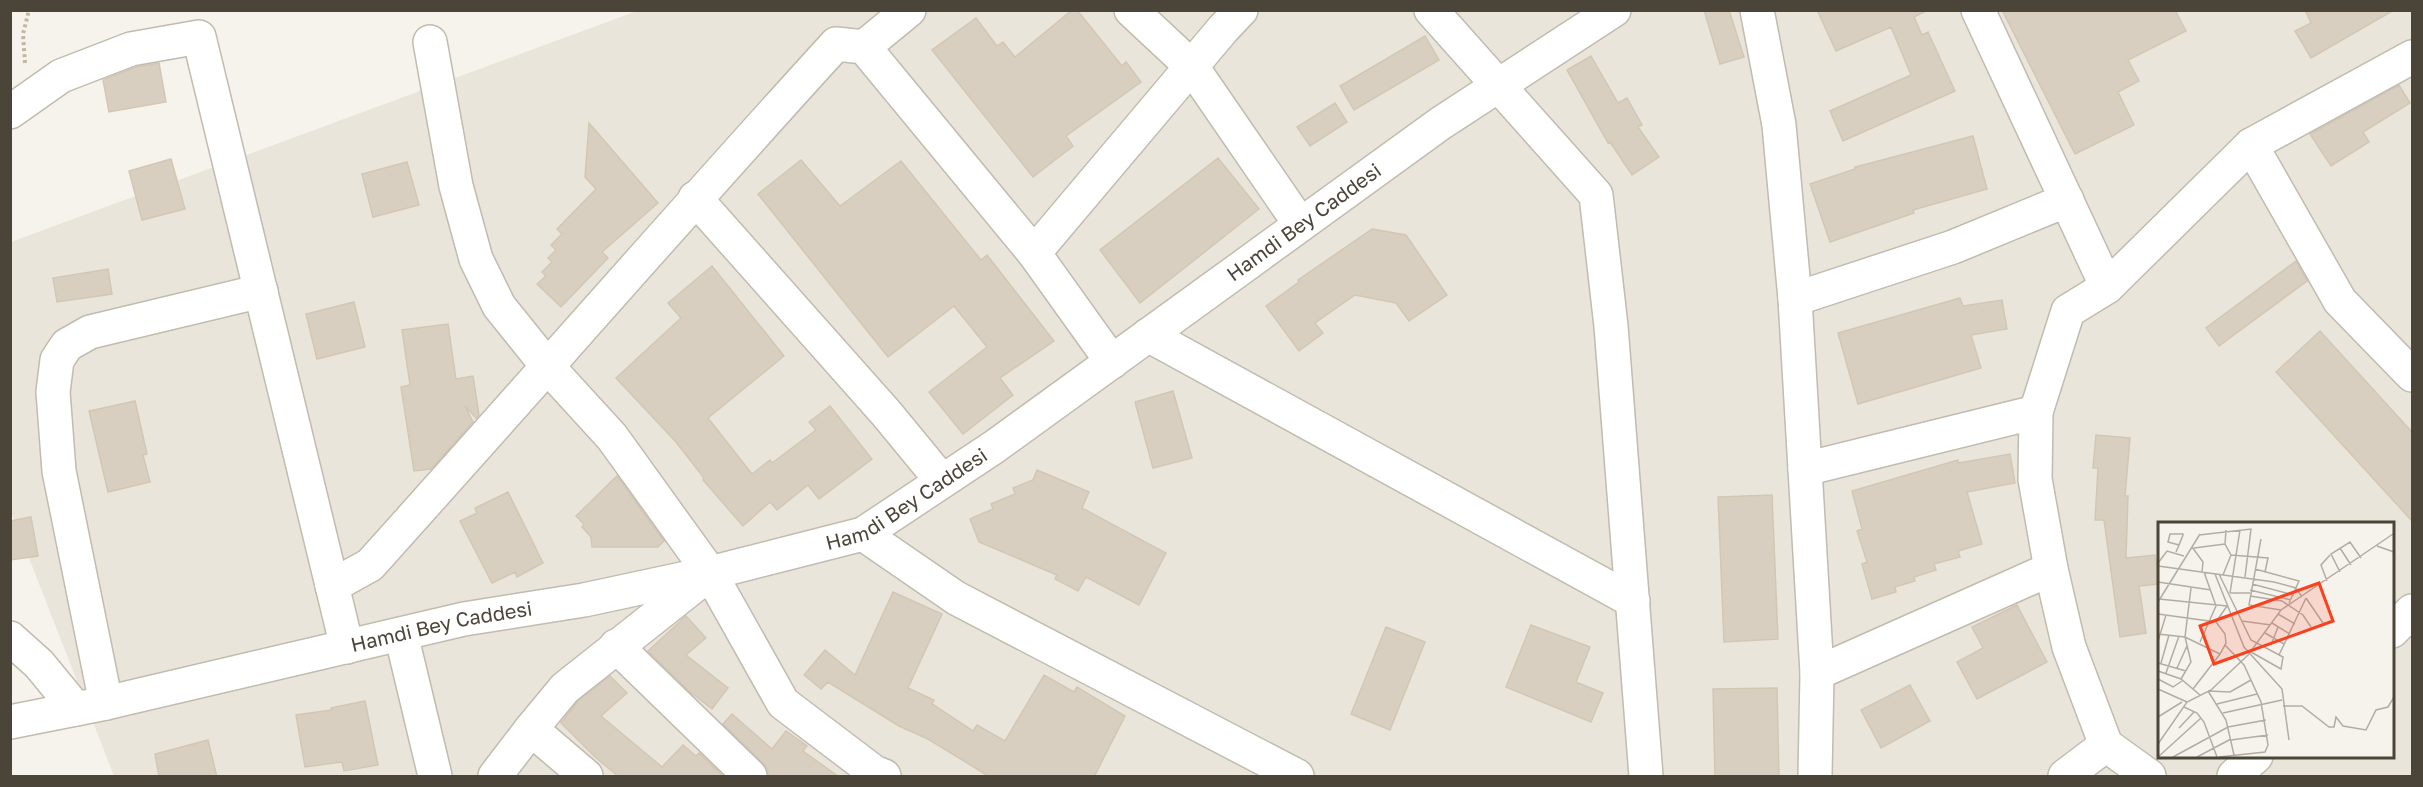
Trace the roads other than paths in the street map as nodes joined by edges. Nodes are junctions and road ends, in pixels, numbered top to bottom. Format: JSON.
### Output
{"nodes":[{"id":1,"x":909,"y":10,"type":"edge"},
{"id":2,"x":1131,"y":10,"type":"edge"},
{"id":3,"x":1240,"y":10,"type":"edge"},
{"id":4,"x":1431,"y":10,"type":"edge"},
{"id":5,"x":1614,"y":10,"type":"edge"},
{"id":6,"x":1757,"y":10,"type":"edge"},
{"id":7,"x":1978,"y":10,"type":"edge"},
{"id":8,"x":430,"y":42,"type":"dead end"},
{"id":9,"x":864,"y":47,"type":"junction"},
{"id":10,"x":2412,"y":57,"type":"edge"},
{"id":11,"x":1192,"y":67,"type":"junction"},
{"id":12,"x":1498,"y":85,"type":"junction"},
{"id":13,"x":10,"y":112,"type":"edge"},
{"id":14,"x":2251,"y":145,"type":"junction"},
{"id":15,"x":695,"y":198,"type":"junction"},
{"id":16,"x":2067,"y":200,"type":"junction"},
{"id":17,"x":1300,"y":224,"type":"junction"},
{"id":18,"x":1034,"y":253,"type":"junction"},
{"id":19,"x":2107,"y":286,"type":"junction"},
{"id":20,"x":261,"y":291,"type":"junction"},
{"id":21,"x":1795,"y":299,"type":"junction"},
{"id":22,"x":1148,"y":335,"type":"junction"},
{"id":23,"x":1112,"y":362,"type":"junction"},
{"id":24,"x":548,"y":367,"type":"junction"},
{"id":25,"x":2412,"y":375,"type":"edge"},
{"id":26,"x":2036,"y":412,"type":"junction"},
{"id":27,"x":1805,"y":469,"type":"junction"},
{"id":28,"x":942,"y":481,"type":"junction"},
{"id":29,"x":863,"y":534,"type":"junction"},
{"id":30,"x":2050,"y":569,"type":"junction"},
{"id":31,"x":710,"y":573,"type":"junction"},
{"id":32,"x":332,"y":586,"type":"junction"},
{"id":33,"x":1633,"y":601,"type":"junction"},
{"id":34,"x":2412,"y":611,"type":"edge"},
{"id":35,"x":2393,"y":629,"type":"edge"},
{"id":36,"x":402,"y":634,"type":"junction"},
{"id":37,"x":10,"y":638,"type":"edge"},
{"id":38,"x":347,"y":646,"type":"junction"},
{"id":39,"x":616,"y":646,"type":"junction"},
{"id":40,"x":1817,"y":673,"type":"junction"},
{"id":41,"x":91,"y":706,"type":"junction"},
{"id":42,"x":10,"y":722,"type":"edge"},
{"id":43,"x":531,"y":729,"type":"junction"},
{"id":44,"x":2106,"y":746,"type":"junction"},
{"id":45,"x":2255,"y":757,"type":"edge"},
{"id":46,"x":435,"y":777,"type":"edge"},
{"id":47,"x":495,"y":777,"type":"edge"},
{"id":48,"x":586,"y":777,"type":"edge"},
{"id":49,"x":750,"y":777,"type":"edge"},
{"id":50,"x":884,"y":777,"type":"edge"},
{"id":51,"x":1297,"y":777,"type":"edge"},
{"id":52,"x":1646,"y":777,"type":"edge"},
{"id":53,"x":1815,"y":777,"type":"edge"},
{"id":54,"x":2065,"y":777,"type":"edge"},
{"id":55,"x":2149,"y":777,"type":"edge"},
{"id":56,"x":2234,"y":777,"type":"edge"}],
"edges":[{"from":1,"to":9,"type":"street"},
{"from":2,"to":11,"type":"street"},
{"from":3,"to":11,"type":"street"},
{"from":4,"to":12,"type":"street"},
{"from":5,"to":12,"type":"street","name":"Hamdi Bey Caddesi"},
{"from":6,"to":21,"type":"street"},
{"from":7,"to":16,"type":"street"},
{"from":8,"to":24,"type":"street"},
{"from":9,"to":15,"type":"street"},
{"from":9,"to":18,"type":"street"},
{"from":10,"to":14,"type":"street"},
{"from":11,"to":17,"type":"street"},
{"from":11,"to":18,"type":"street"},
{"from":12,"to":17,"type":"street","name":"Hamdi Bey Caddesi"},
{"from":12,"to":33,"type":"street"},
{"from":13,"to":20,"type":"street"},
{"from":14,"to":19,"type":"street"},
{"from":14,"to":25,"type":"street"},
{"from":15,"to":24,"type":"street"},
{"from":15,"to":28,"type":"street"},
{"from":16,"to":19,"type":"street"},
{"from":16,"to":21,"type":"street"},
{"from":17,"to":22,"type":"street","name":"Hamdi Bey Caddesi"},
{"from":18,"to":23,"type":"street"},
{"from":19,"to":26,"type":"street"},
{"from":20,"to":32,"type":"street"},
{"from":20,"to":41,"type":"street"},
{"from":21,"to":27,"type":"street"},
{"from":22,"to":23,"type":"street","name":"Hamdi Bey Caddesi"},
{"from":22,"to":33,"type":"street"},
{"from":23,"to":28,"type":"street","name":"Hamdi Bey Caddesi"},
{"from":24,"to":31,"type":"street"},
{"from":24,"to":32,"type":"street"},
{"from":26,"to":27,"type":"street"},
{"from":26,"to":30,"type":"street"},
{"from":27,"to":40,"type":"street"},
{"from":28,"to":29,"type":"street","name":"Hamdi Bey Caddesi"},
{"from":29,"to":31,"type":"street","name":"Hamdi Bey Caddesi"},
{"from":29,"to":51,"type":"street"},
{"from":30,"to":40,"type":"street"},
{"from":30,"to":44,"type":"street"},
{"from":31,"to":36,"type":"street","name":"Hamdi Bey Caddesi"},
{"from":31,"to":39,"type":"street"},
{"from":31,"to":50,"type":"street"},
{"from":32,"to":38,"type":"street"},
{"from":33,"to":52,"type":"street"},
{"from":34,"to":35,"type":"street"},
{"from":36,"to":38,"type":"street","name":"Hamdi Bey Caddesi"},
{"from":36,"to":46,"type":"street"},
{"from":37,"to":41,"type":"street"},
{"from":38,"to":41,"type":"street","name":"Hamdi Bey Caddesi"},
{"from":39,"to":43,"type":"street"},
{"from":39,"to":49,"type":"street"},
{"from":40,"to":53,"type":"street"},
{"from":41,"to":42,"type":"street","name":"Hamdi Bey Caddesi"},
{"from":43,"to":47,"type":"street"},
{"from":43,"to":48,"type":"street"},
{"from":44,"to":54,"type":"street"},
{"from":44,"to":55,"type":"street"},
{"from":45,"to":56,"type":"street"}]}
